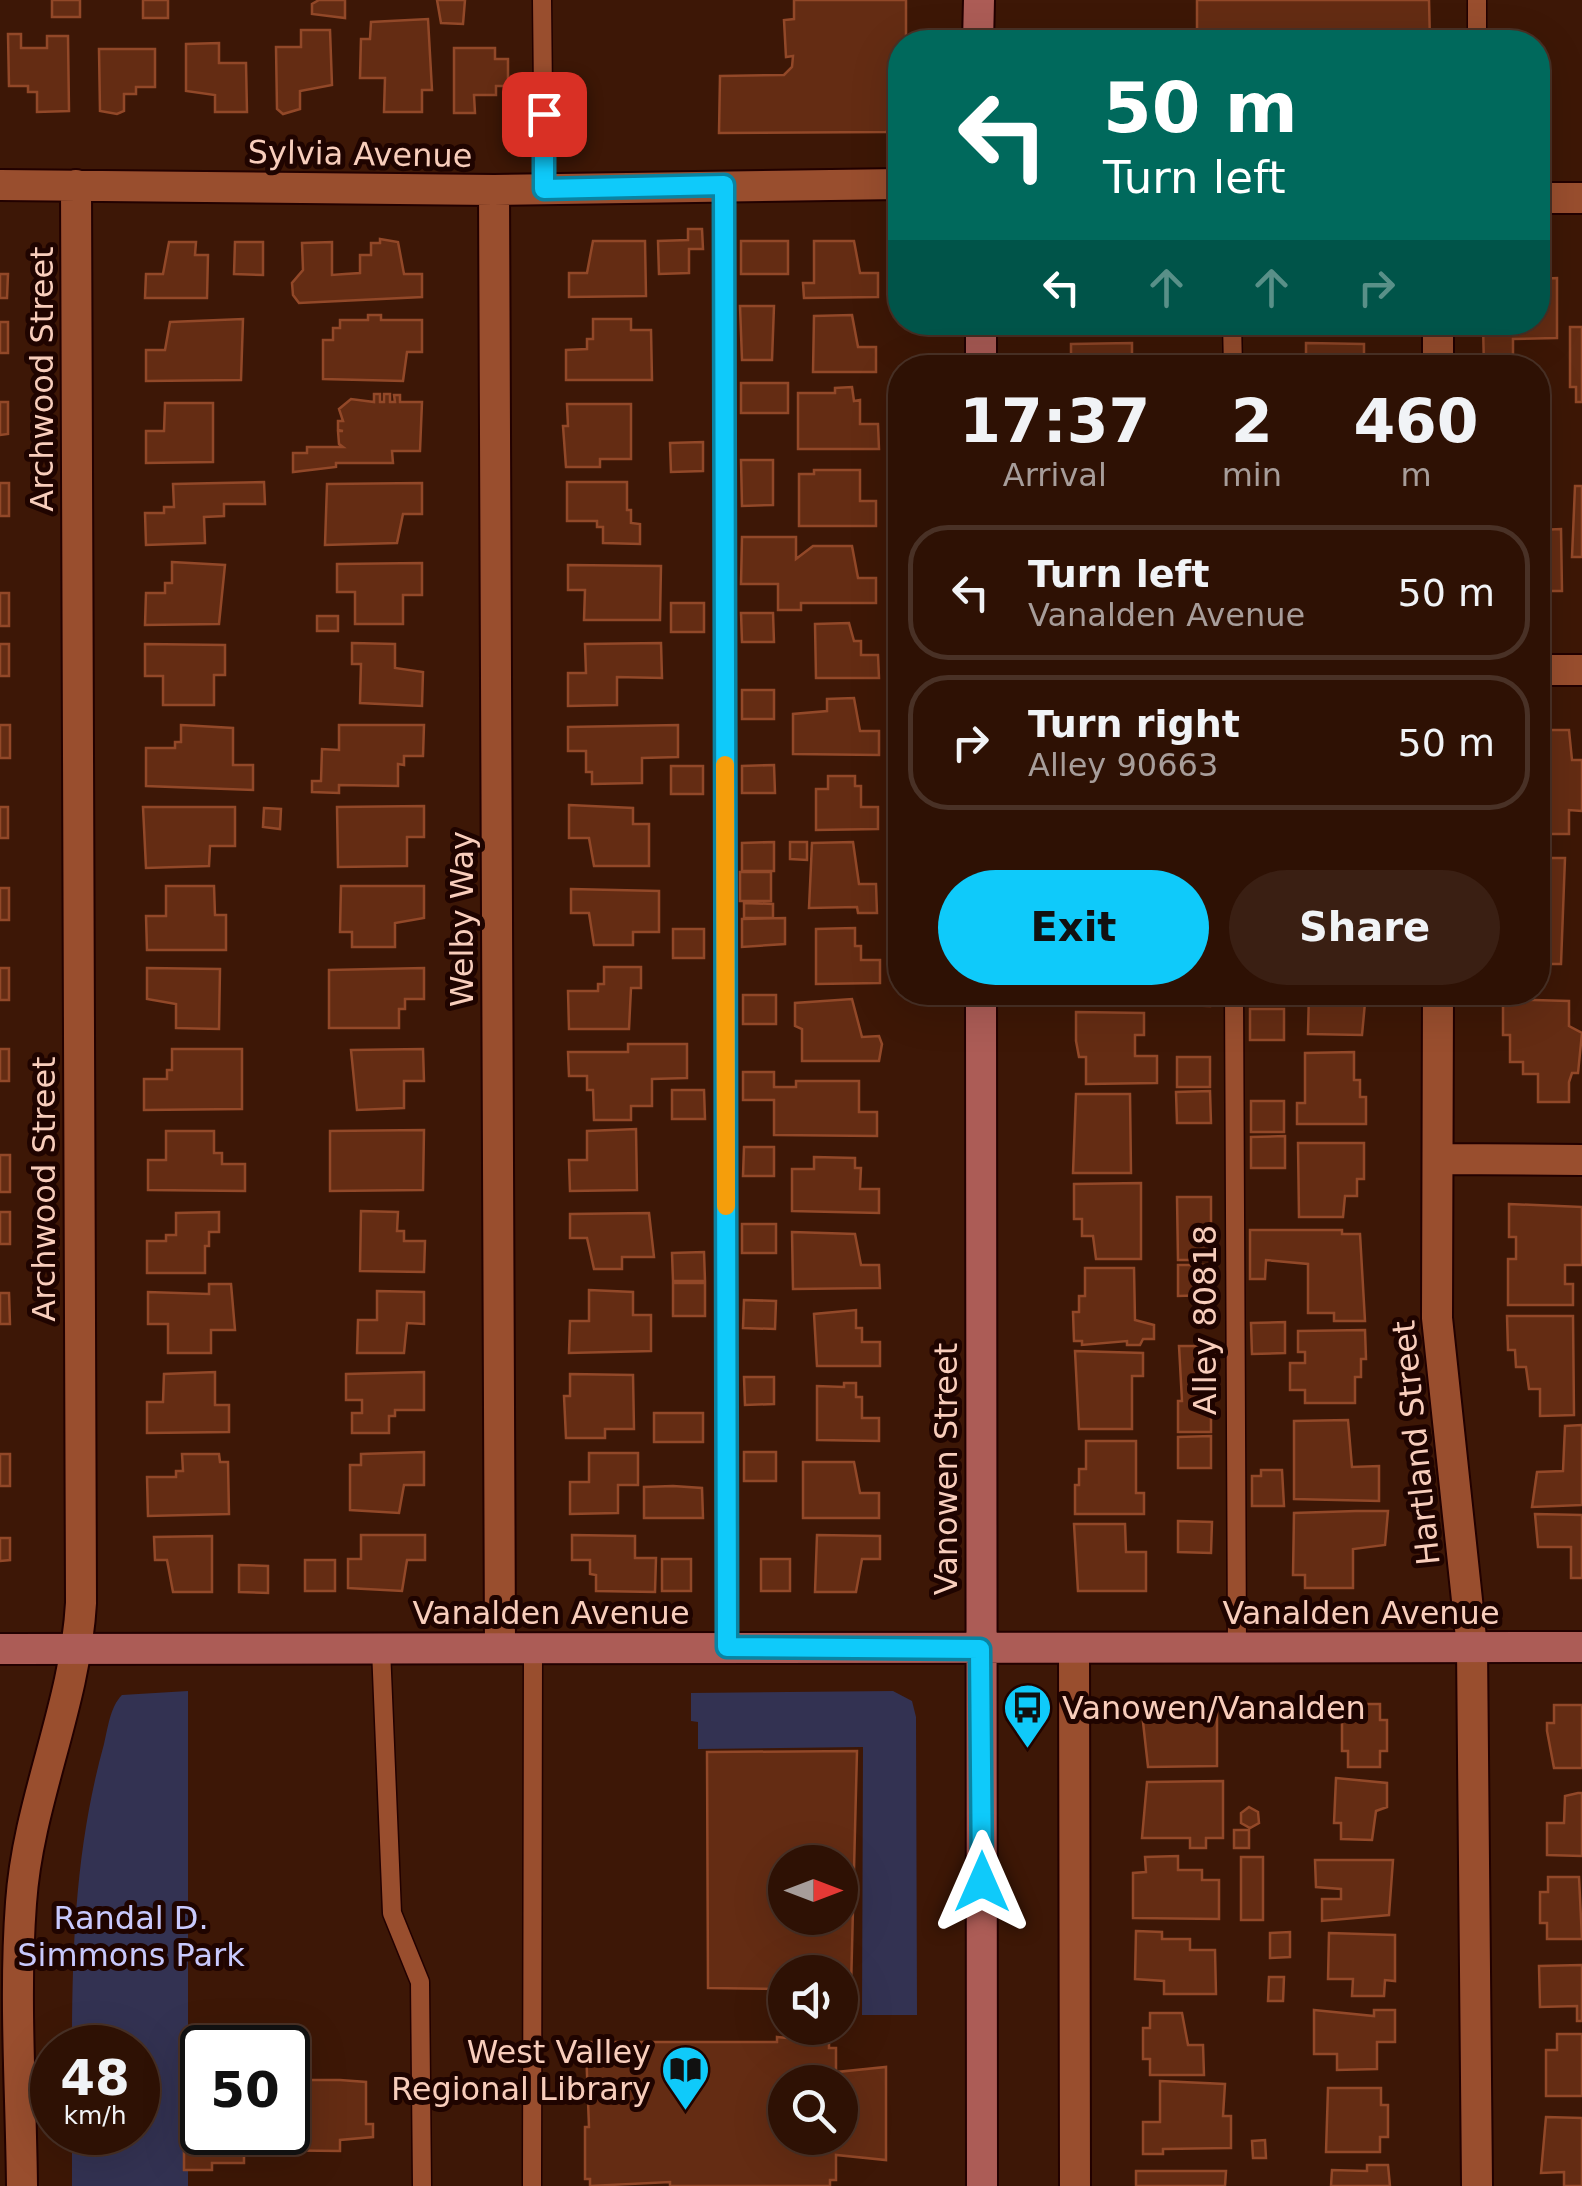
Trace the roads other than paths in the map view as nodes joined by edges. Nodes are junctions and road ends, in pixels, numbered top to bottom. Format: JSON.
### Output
{"nodes":[{"id":1,"x":542,"y":0,"type":"edge"},
{"id":2,"x":979,"y":0,"type":"edge"},
{"id":3,"x":1477,"y":0,"type":"edge"},
{"id":4,"x":978,"y":30,"type":"edge"},
{"id":5,"x":1477,"y":30,"type":"edge"},
{"id":6,"x":888,"y":184,"type":"edge"},
{"id":7,"x":76,"y":185,"type":"junction"},
{"id":8,"x":724,"y":185,"type":"junction"},
{"id":9,"x":0,"y":186,"type":"edge"},
{"id":10,"x":544,"y":189,"type":"junction"},
{"id":11,"x":494,"y":190,"type":"junction"},
{"id":12,"x":1550,"y":198,"type":"edge"},
{"id":13,"x":1582,"y":198,"type":"edge"},
{"id":14,"x":1550,"y":670,"type":"edge"},
{"id":15,"x":1582,"y":670,"type":"edge"},
{"id":16,"x":980,"y":1005,"type":"edge"},
{"id":17,"x":1234,"y":1005,"type":"edge"},
{"id":18,"x":1438,"y":1005,"type":"edge"},
{"id":19,"x":1438,"y":1159,"type":"junction"},
{"id":20,"x":1582,"y":1160,"type":"edge"},
{"id":21,"x":727,"y":1647,"type":"junction"},
{"id":22,"x":1472,"y":1647,"type":"junction"},
{"id":23,"x":1582,"y":1647,"type":"edge"},
{"id":24,"x":500,"y":1648,"type":"junction"},
{"id":25,"x":533,"y":1648,"type":"junction"},
{"id":26,"x":1236,"y":1648,"type":"junction"},
{"id":27,"x":0,"y":1649,"type":"edge"},
{"id":28,"x":78,"y":1649,"type":"junction"},
{"id":29,"x":381,"y":1649,"type":"junction"},
{"id":30,"x":980,"y":1649,"type":"junction"},
{"id":31,"x":1074,"y":1649,"type":"junction"},
{"id":32,"x":22,"y":2186,"type":"edge"},
{"id":33,"x":422,"y":2186,"type":"edge"},
{"id":34,"x":532,"y":2186,"type":"edge"},
{"id":35,"x":982,"y":2186,"type":"edge"},
{"id":36,"x":1074,"y":2186,"type":"edge"},
{"id":37,"x":1477,"y":2186,"type":"edge"}],
"edges":[{"from":1,"to":10,"type":"lane"},
{"from":2,"to":4,"type":"street"},
{"from":3,"to":5,"type":"lane"},
{"from":6,"to":8,"type":"street","name":"Sylvia Avenue"},
{"from":7,"to":9,"type":"street","name":"Sylvia Avenue"},
{"from":7,"to":11,"type":"street","name":"Sylvia Avenue"},
{"from":7,"to":28,"type":"street","name":"Archwood Street"},
{"from":8,"to":10,"type":"street","name":"Sylvia Avenue"},
{"from":8,"to":21,"type":"lane"},
{"from":10,"to":11,"type":"street","name":"Sylvia Avenue"},
{"from":11,"to":24,"type":"street","name":"Welby Way"},
{"from":12,"to":13,"type":"street"},
{"from":14,"to":15,"type":"street"},
{"from":16,"to":30,"type":"street","name":"Vanowen Street"},
{"from":17,"to":26,"type":"lane","name":"Alley 80818"},
{"from":18,"to":19,"type":"street","name":"Hartland Street"},
{"from":19,"to":20,"type":"street"},
{"from":19,"to":22,"type":"street","name":"Hartland Street"},
{"from":21,"to":25,"type":"street","name":"Vanalden Avenue"},
{"from":21,"to":30,"type":"street","name":"Vanalden Avenue"},
{"from":22,"to":23,"type":"street","name":"Vanalden Avenue"},
{"from":22,"to":26,"type":"street","name":"Vanalden Avenue"},
{"from":22,"to":37,"type":"street","name":"Hartland Street"},
{"from":24,"to":25,"type":"street","name":"Vanalden Avenue"},
{"from":24,"to":29,"type":"street","name":"Vanalden Avenue"},
{"from":25,"to":34,"type":"lane"},
{"from":26,"to":31,"type":"street","name":"Vanalden Avenue"},
{"from":27,"to":28,"type":"street","name":"Vanalden Avenue"},
{"from":28,"to":29,"type":"street","name":"Vanalden Avenue"},
{"from":28,"to":32,"type":"street","name":"Archwood Street"},
{"from":29,"to":33,"type":"lane"},
{"from":30,"to":31,"type":"street","name":"Vanalden Avenue"},
{"from":30,"to":35,"type":"street","name":"Vanowen Street"},
{"from":31,"to":36,"type":"street"}]}
